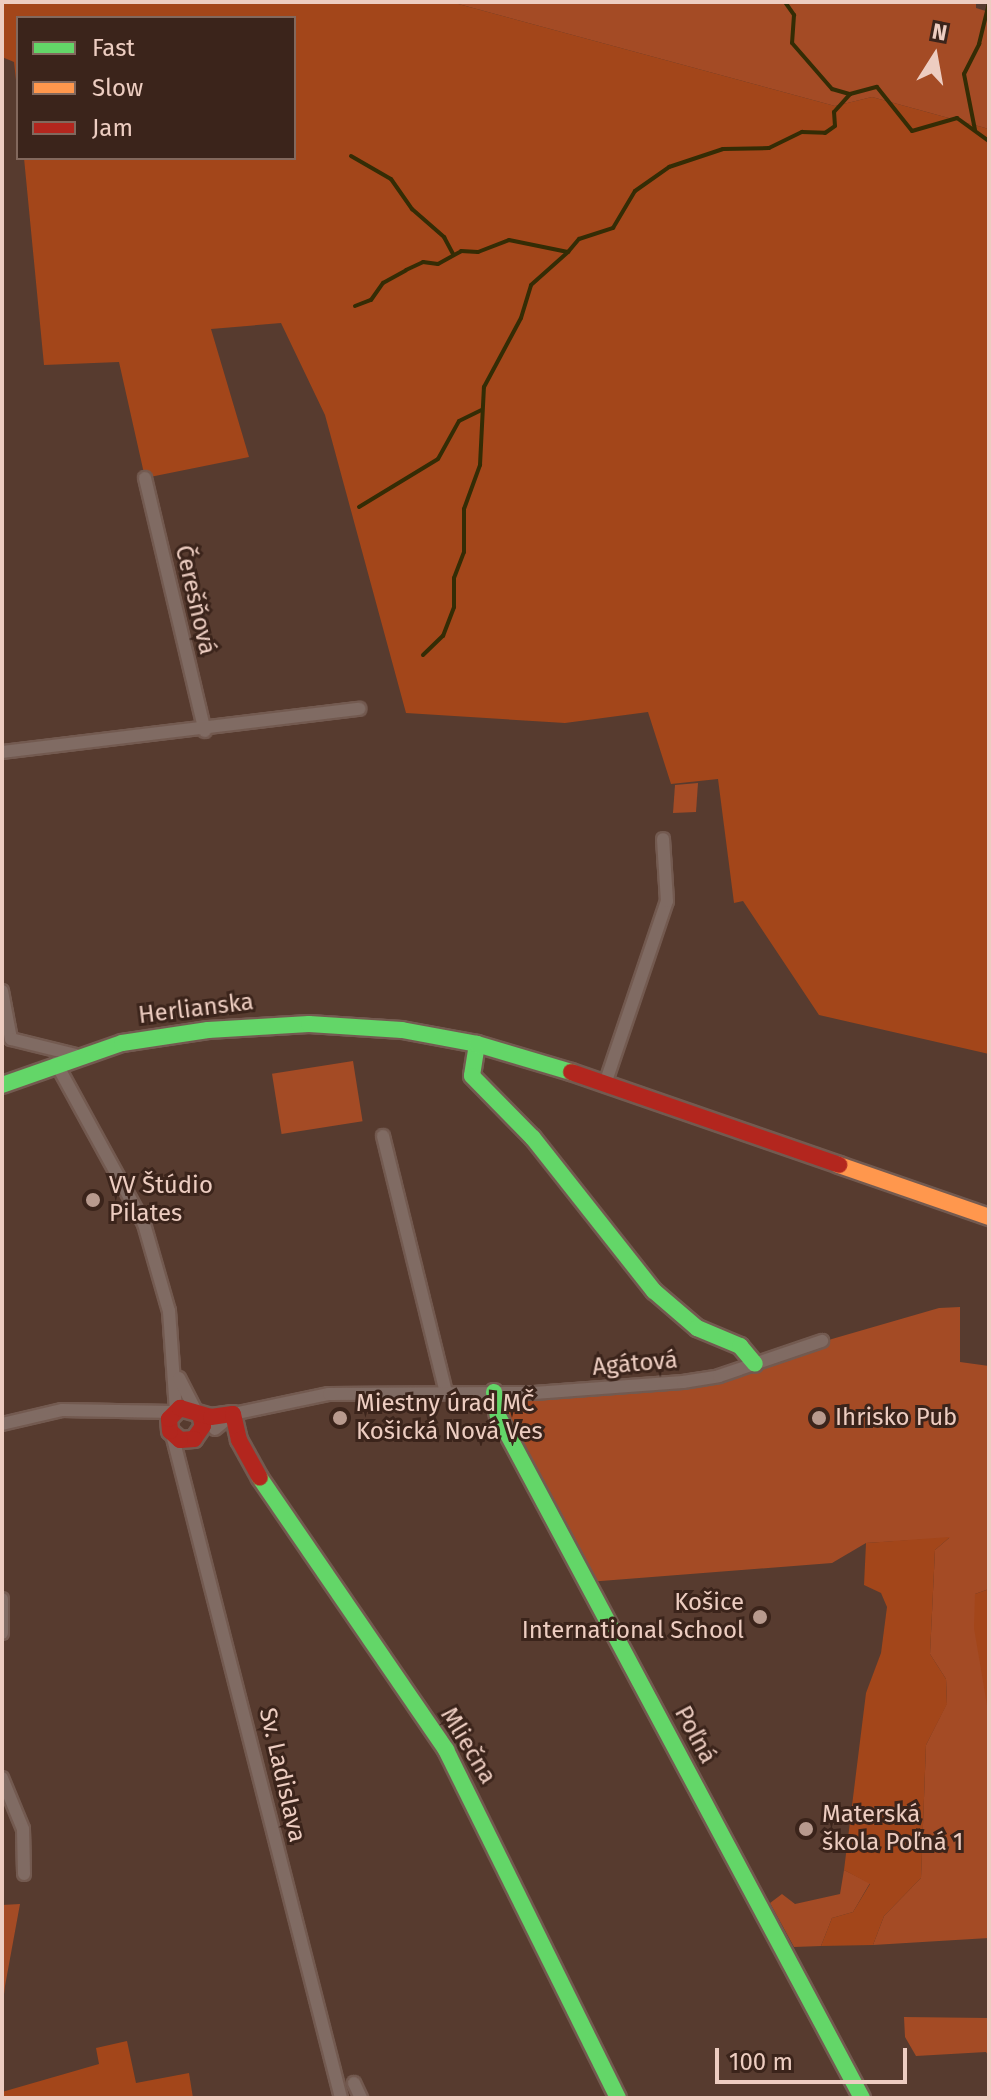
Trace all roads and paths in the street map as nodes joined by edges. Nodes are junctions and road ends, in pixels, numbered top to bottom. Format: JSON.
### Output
{"nodes":[{"id":1,"x":145,"y":478,"type":"dead end"},
{"id":2,"x":359,"y":709,"type":"dead end"},
{"id":3,"x":205,"y":731,"type":"junction"},
{"id":4,"x":2,"y":752,"type":"edge"},
{"id":5,"x":663,"y":839,"type":"dead end"},
{"id":6,"x":2,"y":991,"type":"edge"},
{"id":7,"x":11,"y":1039,"type":"junction"},
{"id":8,"x":477,"y":1044,"type":"junction"},
{"id":9,"x":2,"y":1050,"type":"edge"},
{"id":10,"x":76,"y":1055,"type":"junction"},
{"id":11,"x":56,"y":1063,"type":"junction"},
{"id":12,"x":605,"y":1084,"type":"junction"},
{"id":13,"x":2,"y":1085,"type":"edge"},
{"id":14,"x":383,"y":1136,"type":"dead end"},
{"id":15,"x":989,"y":1217,"type":"edge"},
{"id":16,"x":822,"y":1341,"type":"dead end"},
{"id":17,"x":755,"y":1364,"type":"junction"},
{"id":18,"x":178,"y":1375,"type":"junction"},
{"id":19,"x":446,"y":1392,"type":"junction"},
{"id":20,"x":494,"y":1392,"type":"junction"},
{"id":21,"x":197,"y":1412,"type":"junction"},
{"id":22,"x":233,"y":1414,"type":"junction"},
{"id":23,"x":2,"y":1424,"type":"edge"},
{"id":24,"x":179,"y":1427,"type":"junction"},
{"id":25,"x":215,"y":1429,"type":"junction"},
{"id":26,"x":239,"y":1440,"type":"junction"},
{"id":27,"x":2,"y":1599,"type":"edge"},
{"id":28,"x":2,"y":1633,"type":"edge"},
{"id":29,"x":2,"y":1778,"type":"edge"},
{"id":30,"x":24,"y":1874,"type":"dead end"},
{"id":31,"x":354,"y":2083,"type":"dead end"},
{"id":32,"x":341,"y":2098,"type":"edge"},
{"id":33,"x":361,"y":2098,"type":"edge"},
{"id":34,"x":618,"y":2098,"type":"edge"},
{"id":35,"x":862,"y":2098,"type":"edge"}],
"edges":[{"from":1,"to":3,"type":"street","name":"Čerešňová"},
{"from":2,"to":3,"type":"street"},
{"from":3,"to":4,"type":"street"},
{"from":5,"to":12,"type":"street"},
{"from":6,"to":7,"type":"street"},
{"from":7,"to":9,"type":"street"},
{"from":7,"to":10,"type":"street"},
{"from":8,"to":10,"type":"street","name":"Herlianska"},
{"from":8,"to":12,"type":"street","name":"Herlianska"},
{"from":8,"to":17,"type":"street"},
{"from":10,"to":11,"type":"street","name":"Herlianska"},
{"from":11,"to":13,"type":"street","name":"Herlianska"},
{"from":11,"to":18,"type":"street"},
{"from":12,"to":15,"type":"street","name":"Herlianska"},
{"from":14,"to":19,"type":"street"},
{"from":16,"to":17,"type":"street","name":"Agátová"},
{"from":17,"to":20,"type":"street","name":"Agátová"},
{"from":18,"to":21,"type":"street"},
{"from":18,"to":24,"type":"street","name":"Sv. Ladislava"},
{"from":19,"to":20,"type":"street","name":"Agátová"},
{"from":19,"to":22,"type":"street","name":"Agátová"},
{"from":20,"to":35,"type":"street","name":"Poľná"},
{"from":21,"to":22,"type":"street"},
{"from":21,"to":24,"type":"street"},
{"from":21,"to":24,"type":"street"},
{"from":22,"to":25,"type":"street"},
{"from":22,"to":26,"type":"street","name":"Mliečna"},
{"from":23,"to":24,"type":"street"},
{"from":24,"to":25,"type":"street"},
{"from":24,"to":32,"type":"street","name":"Sv. Ladislava"},
{"from":25,"to":26,"type":"street"},
{"from":26,"to":34,"type":"street","name":"Mliečna"},
{"from":27,"to":28,"type":"street"},
{"from":29,"to":30,"type":"street"},
{"from":31,"to":33,"type":"street"}]}
